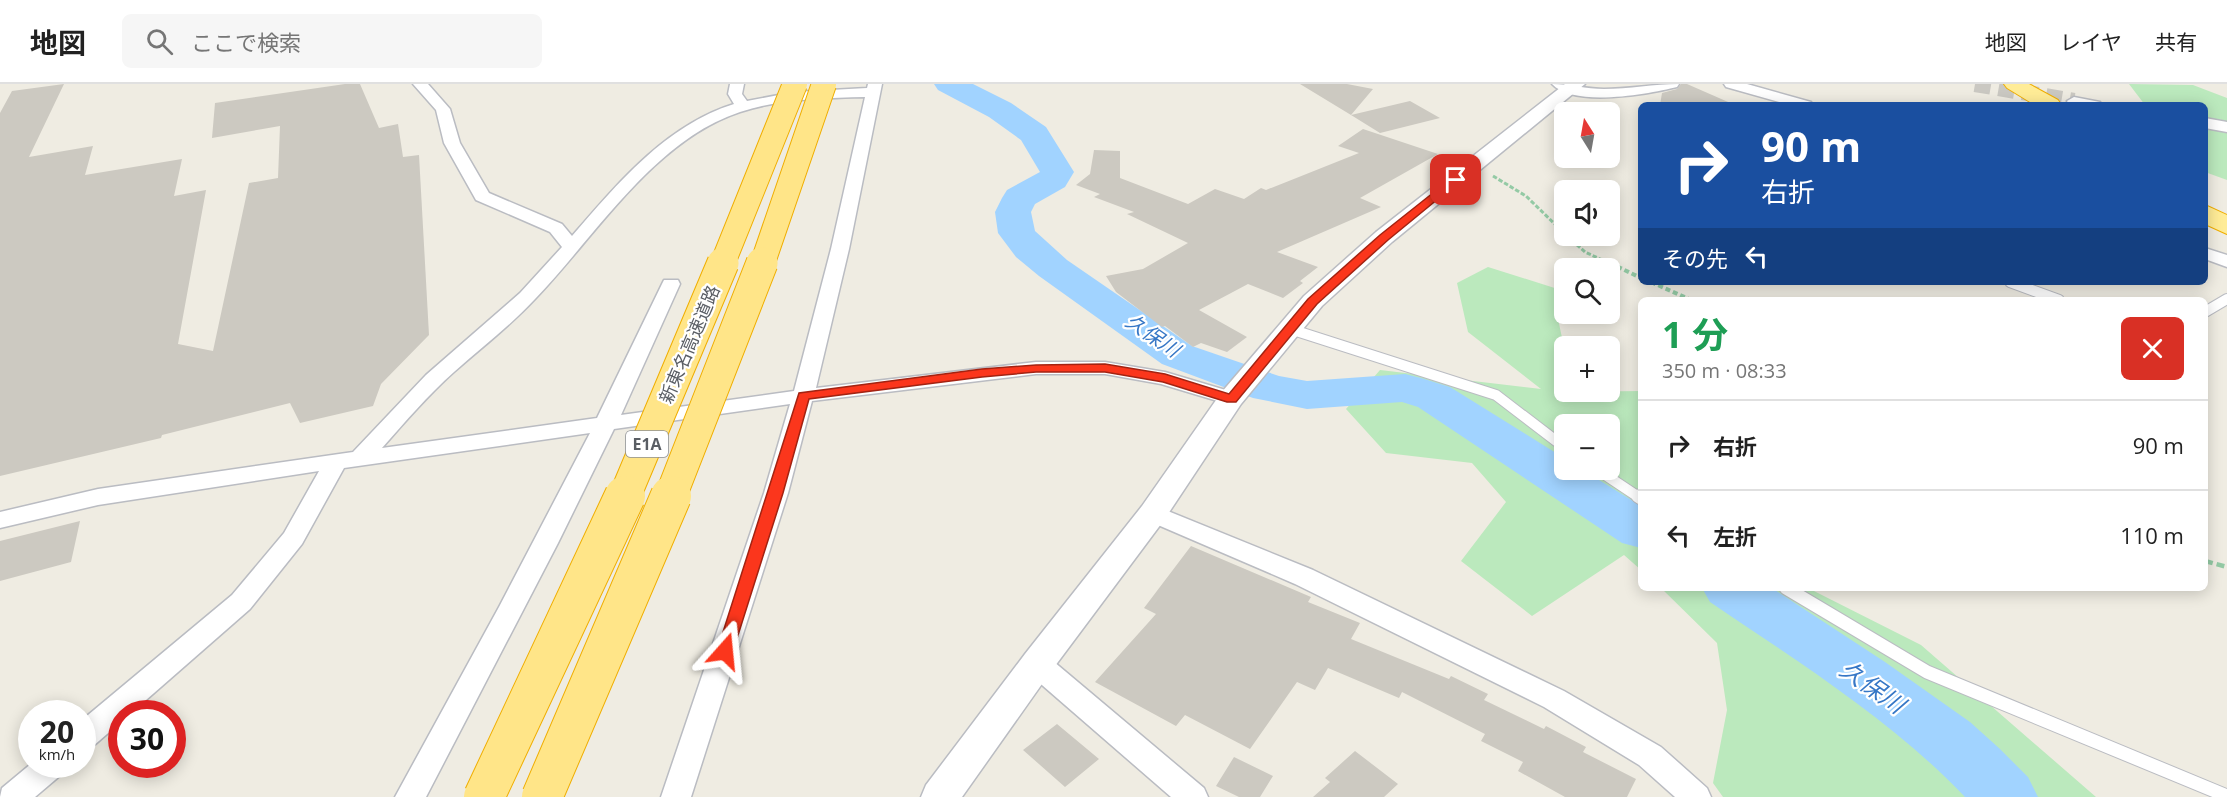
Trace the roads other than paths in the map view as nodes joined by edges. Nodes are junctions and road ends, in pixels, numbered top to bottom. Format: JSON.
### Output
{"nodes":[{"id":1,"x":420,"y":84,"type":"edge"},
{"id":2,"x":737,"y":84,"type":"edge"},
{"id":3,"x":795,"y":84,"type":"edge"},
{"id":4,"x":824,"y":84,"type":"edge"},
{"id":5,"x":1672,"y":84,"type":"edge"},
{"id":6,"x":1731,"y":84,"type":"edge"},
{"id":7,"x":1569,"y":86,"type":"edge"},
{"id":8,"x":2005,"y":87,"type":"edge"},
{"id":9,"x":874,"y":88,"type":"edge"},
{"id":10,"x":1795,"y":102,"type":"edge"},
{"id":11,"x":2019,"y":102,"type":"edge"},
{"id":12,"x":2042,"y":102,"type":"edge"},
{"id":13,"x":743,"y":107,"type":"junction"},
{"id":14,"x":2208,"y":124,"type":"edge"},
{"id":15,"x":2227,"y":127,"type":"edge"},
{"id":16,"x":2208,"y":197,"type":"edge"},
{"id":17,"x":2227,"y":208,"type":"edge"},
{"id":18,"x":2208,"y":215,"type":"edge"},
{"id":19,"x":2227,"y":226,"type":"edge"},
{"id":20,"x":573,"y":248,"type":"junction"},
{"id":21,"x":2208,"y":254,"type":"edge"},
{"id":22,"x":2227,"y":261,"type":"edge"},
{"id":23,"x":671,"y":284,"type":"dead end"},
{"id":24,"x":2018,"y":285,"type":"edge"},
{"id":25,"x":2051,"y":297,"type":"edge"},
{"id":26,"x":2227,"y":299,"type":"edge"},
{"id":27,"x":2208,"y":310,"type":"edge"},
{"id":28,"x":1290,"y":329,"type":"junction"},
{"id":29,"x":1234,"y":395,"type":"junction"},
{"id":30,"x":803,"y":396,"type":"junction"},
{"id":31,"x":606,"y":423,"type":"junction"},
{"id":32,"x":1554,"y":439,"type":"edge"},
{"id":33,"x":348,"y":460,"type":"junction"},
{"id":34,"x":1613,"y":480,"type":"edge"},
{"id":35,"x":1638,"y":496,"type":"edge"},
{"id":36,"x":1153,"y":513,"type":"junction"},
{"id":37,"x":0,"y":520,"type":"edge"},
{"id":38,"x":1791,"y":591,"type":"edge"},
{"id":39,"x":1037,"y":664,"type":"junction"},
{"id":40,"x":96,"y":726,"type":"edge"},
{"id":41,"x":36,"y":778,"type":"edge"},
{"id":42,"x":2227,"y":796,"type":"edge"},
{"id":43,"x":13,"y":797,"type":"edge"},
{"id":44,"x":410,"y":797,"type":"edge"},
{"id":45,"x":484,"y":797,"type":"edge"},
{"id":46,"x":542,"y":797,"type":"edge"},
{"id":47,"x":676,"y":797,"type":"edge"},
{"id":48,"x":940,"y":797,"type":"edge"},
{"id":49,"x":1193,"y":797,"type":"edge"},
{"id":50,"x":1696,"y":797,"type":"edge"}],
"edges":[{"from":1,"to":20,"type":"street"},
{"from":2,"to":13,"type":"street"},
{"from":3,"to":45,"type":"highway","name":"新東名高速道路","number":"E1A","bridge":true},
{"from":4,"to":46,"type":"highway","name":"新東名高速道路","number":"E1A","bridge":true},
{"from":5,"to":7,"type":"street"},
{"from":6,"to":10,"type":"street"},
{"from":7,"to":28,"type":"street"},
{"from":8,"to":11,"type":"highway"},
{"from":8,"to":12,"type":"highway"},
{"from":9,"to":13,"type":"street"},
{"from":9,"to":30,"type":"street"},
{"from":13,"to":20,"type":"street"},
{"from":14,"to":15,"type":"street"},
{"from":16,"to":17,"type":"highway"},
{"from":18,"to":19,"type":"highway"},
{"from":20,"to":33,"type":"street"},
{"from":21,"to":22,"type":"street"},
{"from":23,"to":31,"type":"street"},
{"from":24,"to":25,"type":"lane"},
{"from":26,"to":27,"type":"lane"},
{"from":28,"to":29,"type":"street"},
{"from":28,"to":32,"type":"lane"},
{"from":29,"to":30,"type":"street"},
{"from":29,"to":36,"type":"street"},
{"from":30,"to":31,"type":"street"},
{"from":30,"to":47,"type":"street"},
{"from":31,"to":33,"type":"street"},
{"from":31,"to":44,"type":"street"},
{"from":33,"to":37,"type":"street"},
{"from":33,"to":40,"type":"street"},
{"from":34,"to":35,"type":"lane"},
{"from":36,"to":39,"type":"street"},
{"from":36,"to":50,"type":"street"},
{"from":38,"to":42,"type":"lane"},
{"from":39,"to":48,"type":"street"},
{"from":39,"to":49,"type":"street"},
{"from":41,"to":43,"type":"street"}]}
